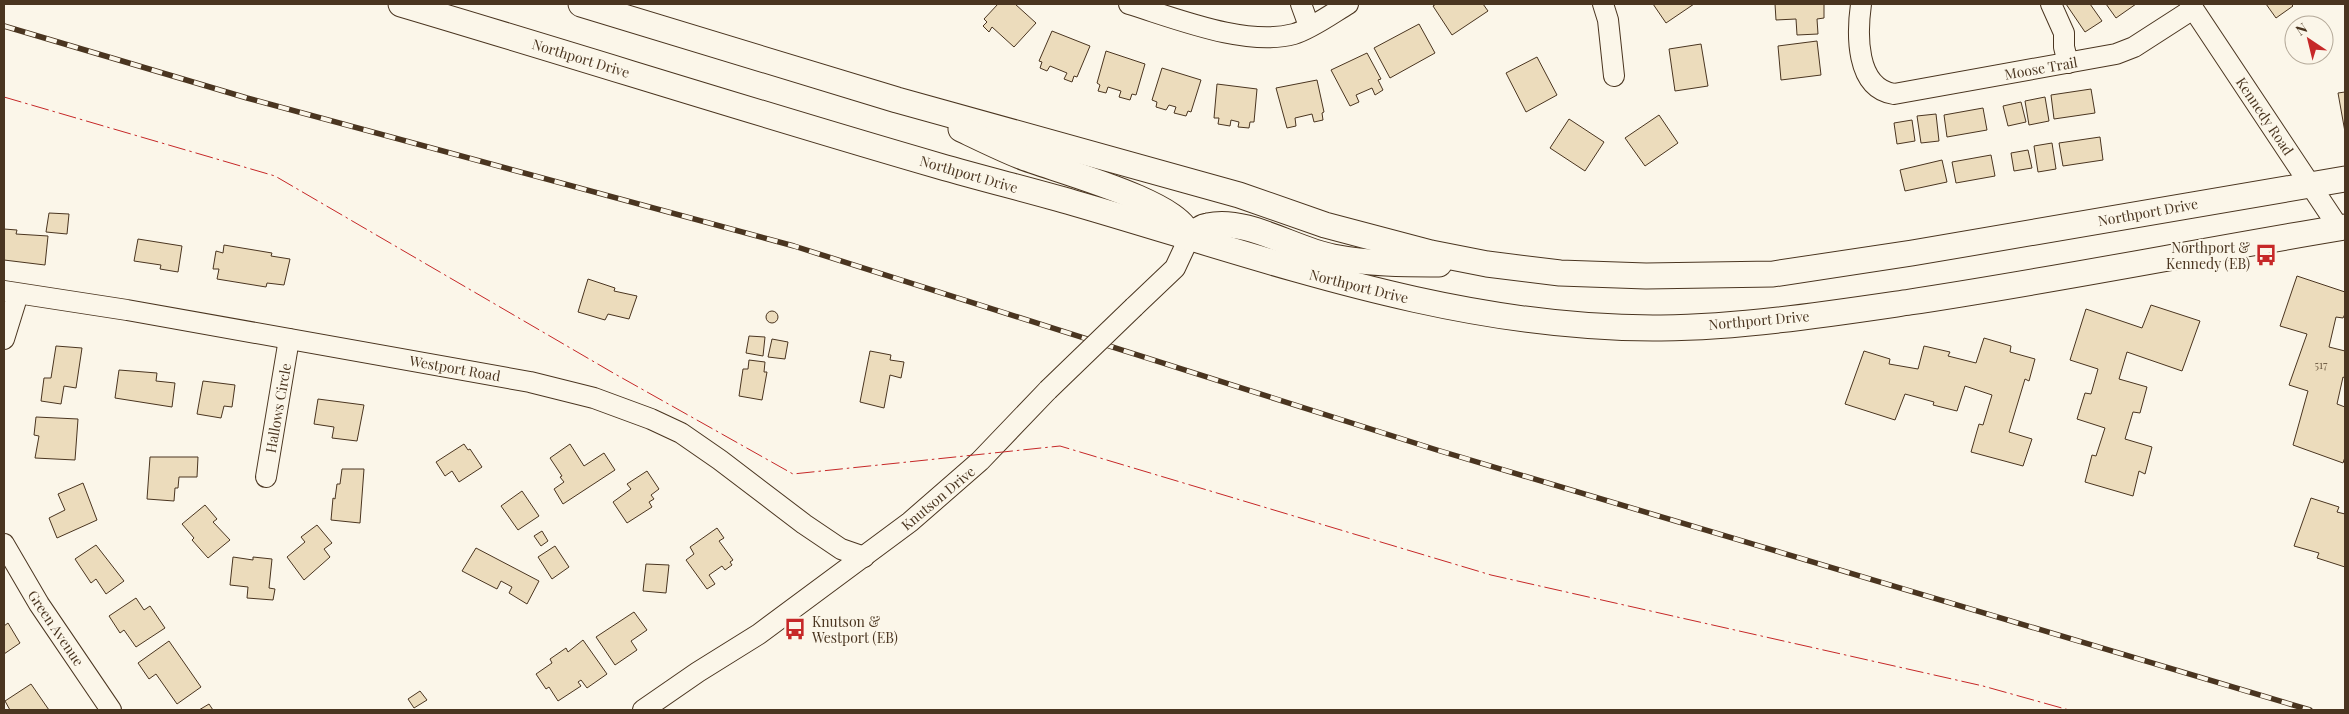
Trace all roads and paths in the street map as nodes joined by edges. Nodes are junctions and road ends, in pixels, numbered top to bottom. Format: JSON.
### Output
{"nodes":[{"id":1,"x":401,"y":4,"type":"edge"},
{"id":2,"x":581,"y":4,"type":"edge"},
{"id":3,"x":1129,"y":4,"type":"edge"},
{"id":4,"x":1300,"y":4,"type":"edge"},
{"id":5,"x":1348,"y":4,"type":"edge"},
{"id":6,"x":1603,"y":4,"type":"edge"},
{"id":7,"x":1861,"y":4,"type":"edge"},
{"id":8,"x":2051,"y":4,"type":"edge"},
{"id":9,"x":2192,"y":6,"type":"edge"},
{"id":10,"x":1309,"y":26,"type":"junction"},
{"id":11,"x":2068,"y":63,"type":"junction"},
{"id":12,"x":1614,"y":76,"type":"dead end"},
{"id":13,"x":897,"y":100,"type":"junction"},
{"id":14,"x":2345,"y":179,"type":"edge"},
{"id":15,"x":2310,"y":184,"type":"junction"},
{"id":16,"x":2342,"y":228,"type":"edge"},
{"id":17,"x":1189,"y":238,"type":"junction"},
{"id":18,"x":1487,"y":264,"type":"junction"},
{"id":19,"x":11,"y":293,"type":"edge"},
{"id":20,"x":4,"y":339,"type":"edge"},
{"id":21,"x":289,"y":339,"type":"junction"},
{"id":22,"x":266,"y":477,"type":"dead end"},
{"id":23,"x":4,"y":548,"type":"edge"},
{"id":24,"x":864,"y":557,"type":"junction"},
{"id":25,"x":110,"y":710,"type":"edge"},
{"id":26,"x":643,"y":710,"type":"edge"}],
"edges":[{"from":1,"to":17,"type":"main road","name":"Northport Drive"},
{"from":2,"to":13,"type":"main road","name":"Northport Drive"},
{"from":3,"to":10,"type":"street"},
{"from":4,"to":10,"type":"street"},
{"from":5,"to":10,"type":"street"},
{"from":6,"to":12,"type":"street"},
{"from":7,"to":11,"type":"street","name":"Moose Trail"},
{"from":8,"to":11,"type":"street"},
{"from":9,"to":11,"type":"street","name":"Moose Trail"},
{"from":9,"to":15,"type":"street","name":"Kennedy Road"},
{"from":13,"to":17,"type":"main road"},
{"from":13,"to":18,"type":"main road","name":"Northport Drive"},
{"from":14,"to":15,"type":"main road","name":"Northport Drive"},
{"from":15,"to":16,"type":"street","name":"Kennedy Road"},
{"from":15,"to":18,"type":"main road","name":"Northport Drive"},
{"from":16,"to":17,"type":"main road","name":"Northport Drive"},
{"from":17,"to":18,"type":"main road"},
{"from":17,"to":24,"type":"street","name":"Knutson Drive","bridge":true},
{"from":19,"to":20,"type":"street"},
{"from":19,"to":21,"type":"street","name":"Westport Road"},
{"from":21,"to":22,"type":"street","name":"Hallows Circle"},
{"from":21,"to":24,"type":"street","name":"Westport Road"},
{"from":23,"to":25,"type":"street","name":"Green Avenue"},
{"from":24,"to":26,"type":"street","name":"Knutson Drive"}]}
